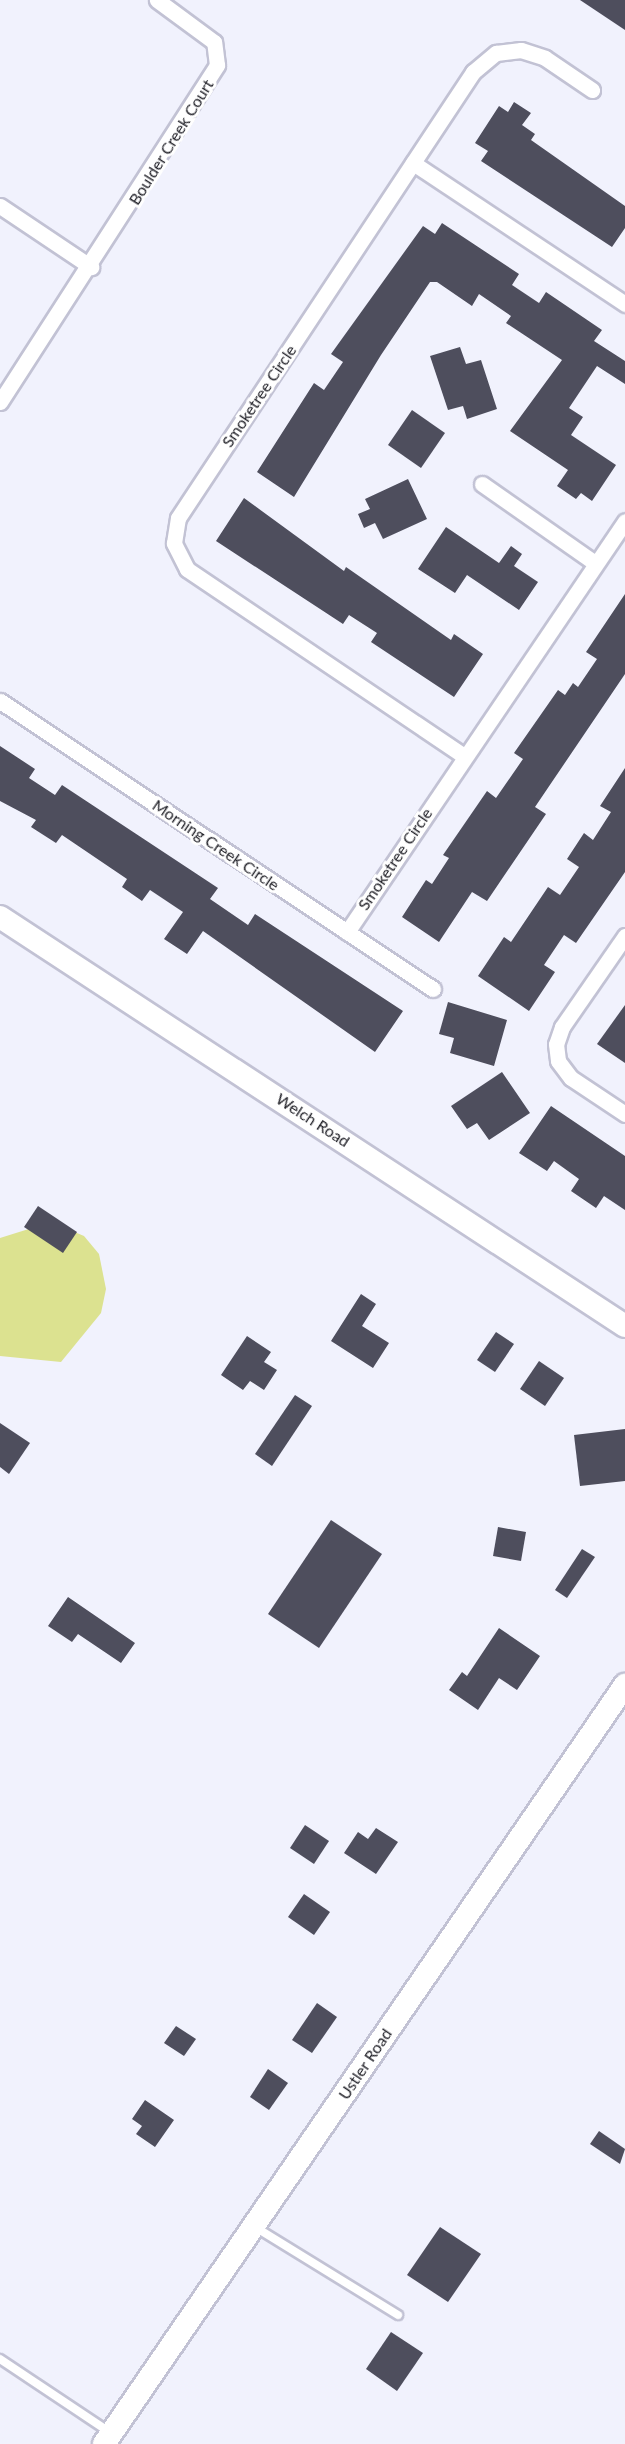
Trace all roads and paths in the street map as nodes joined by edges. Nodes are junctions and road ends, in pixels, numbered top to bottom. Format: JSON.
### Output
{"nodes":[{"id":1,"x":157,"y":0,"type":"edge"},
{"id":2,"x":592,"y":90,"type":"dead end"},
{"id":3,"x":413,"y":163,"type":"junction"},
{"id":4,"x":0,"y":206,"type":"edge"},
{"id":5,"x":91,"y":267,"type":"junction"},
{"id":6,"x":625,"y":304,"type":"edge"},
{"id":7,"x":0,"y":402,"type":"edge"},
{"id":8,"x":482,"y":484,"type":"dead end"},
{"id":9,"x":625,"y":521,"type":"edge"},
{"id":10,"x":596,"y":563,"type":"junction"},
{"id":11,"x":0,"y":701,"type":"edge"},
{"id":12,"x":464,"y":756,"type":"junction"},
{"id":13,"x":0,"y":917,"type":"edge"},
{"id":14,"x":346,"y":932,"type":"junction"},
{"id":15,"x":625,"y":936,"type":"edge"},
{"id":16,"x":433,"y":989,"type":"dead end"},
{"id":17,"x":625,"y":1114,"type":"edge"},
{"id":18,"x":625,"y":1326,"type":"edge"},
{"id":19,"x":625,"y":1685,"type":"edge"},
{"id":20,"x":254,"y":2227,"type":"junction"},
{"id":21,"x":398,"y":2315,"type":"dead end"},
{"id":22,"x":0,"y":2359,"type":"edge"},
{"id":23,"x":108,"y":2439,"type":"edge"}],
"edges":[{"from":1,"to":5,"type":"street","name":"Boulder Creek Court"},
{"from":2,"to":3,"type":"street","name":"Smoketree Circle"},
{"from":3,"to":6,"type":"street"},
{"from":3,"to":12,"type":"street","name":"Smoketree Circle"},
{"from":4,"to":5,"type":"street"},
{"from":5,"to":7,"type":"street"},
{"from":8,"to":10,"type":"street"},
{"from":9,"to":10,"type":"street","name":"Smoketree Circle"},
{"from":10,"to":12,"type":"street","name":"Smoketree Circle"},
{"from":11,"to":14,"type":"street","name":"Morning Creek Circle"},
{"from":12,"to":14,"type":"street","name":"Smoketree Circle"},
{"from":13,"to":18,"type":"street","name":"Welch Road"},
{"from":14,"to":16,"type":"street","name":"Morning Creek Circle"},
{"from":15,"to":17,"type":"street"},
{"from":19,"to":20,"type":"street","name":"Ustler Road"},
{"from":20,"to":21,"type":"lane"},
{"from":20,"to":23,"type":"street","name":"Ustler Road"},
{"from":22,"to":23,"type":"lane"}]}
